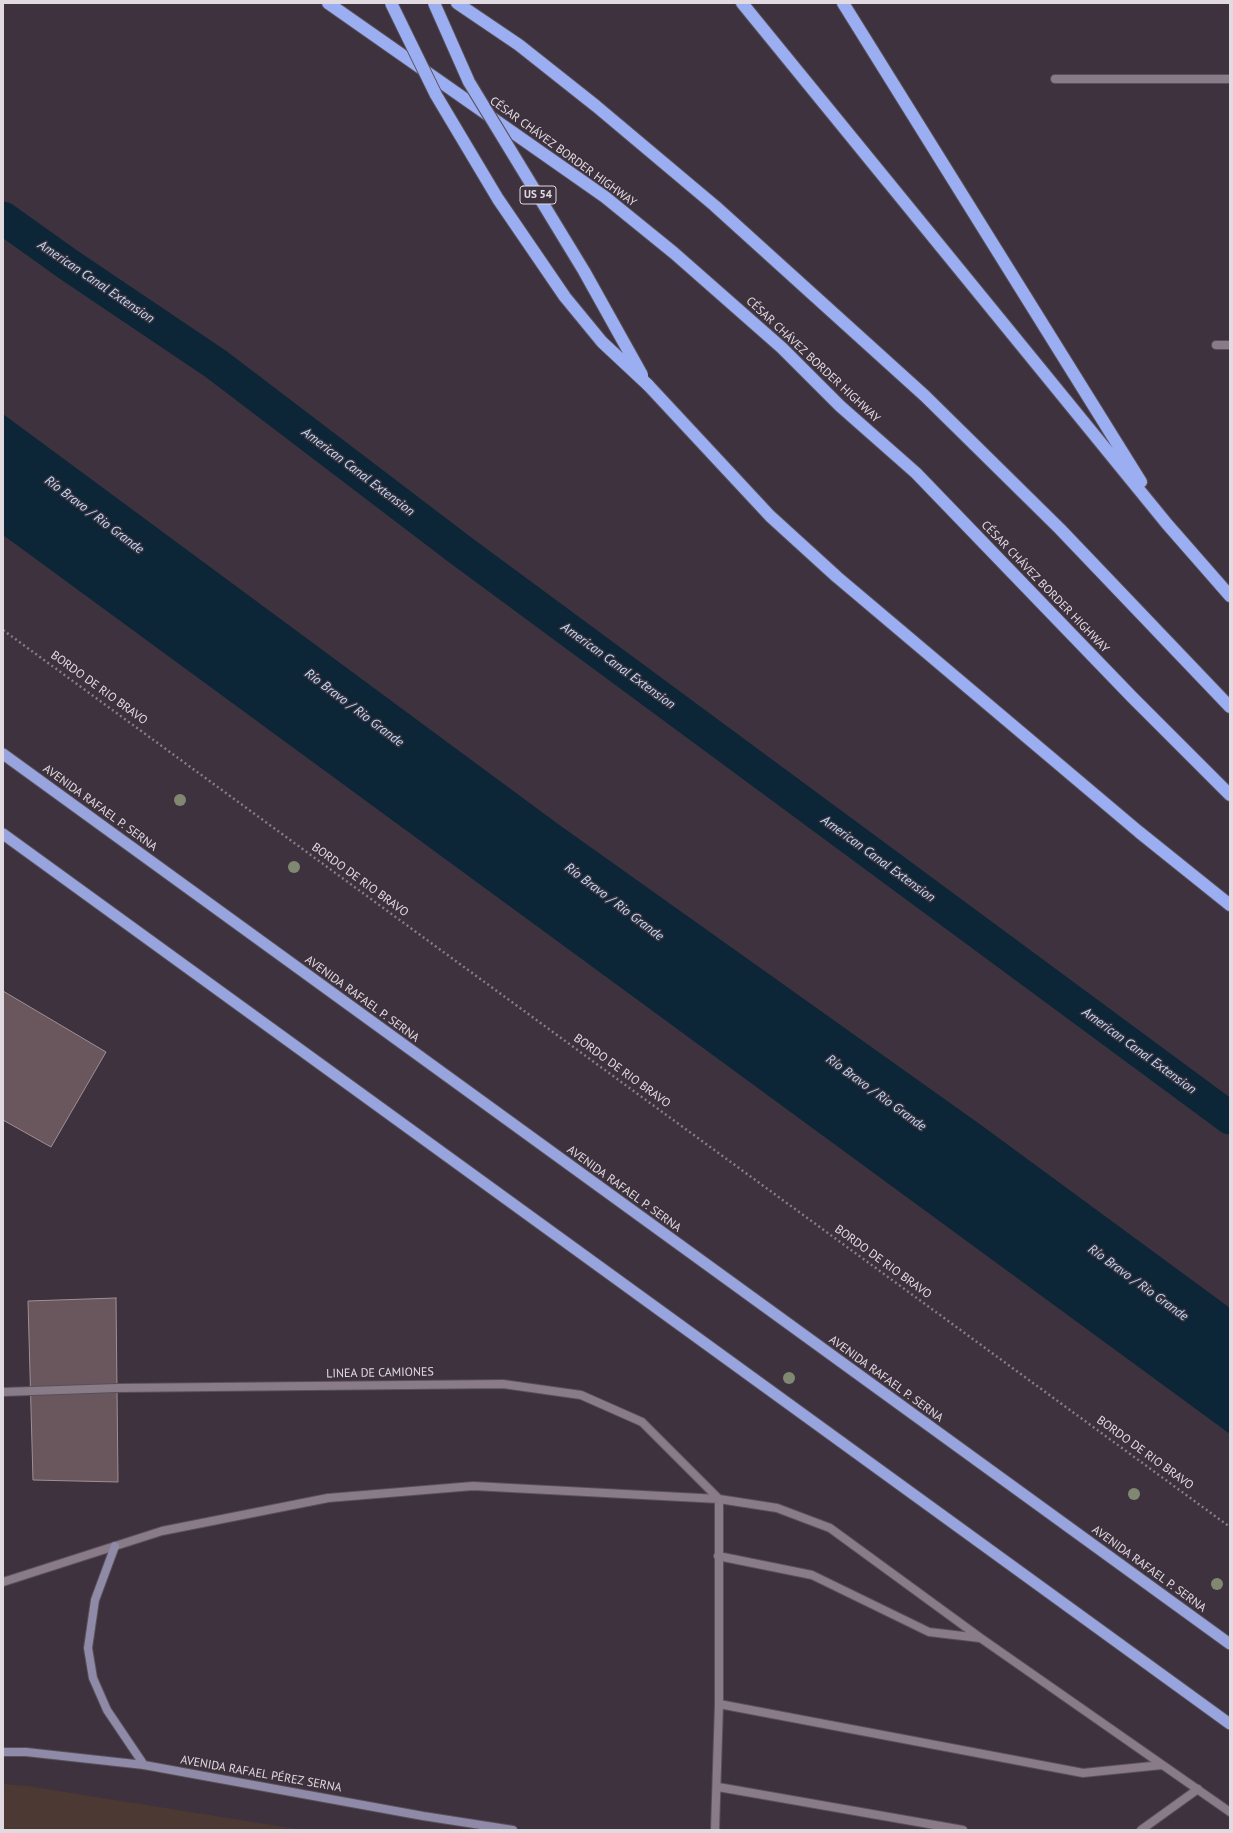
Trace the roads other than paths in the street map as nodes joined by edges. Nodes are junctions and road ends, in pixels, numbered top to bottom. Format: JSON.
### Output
{"nodes":[{"id":1,"x":328,"y":3,"type":"edge"},
{"id":2,"x":391,"y":3,"type":"edge"},
{"id":3,"x":434,"y":3,"type":"edge"},
{"id":4,"x":457,"y":3,"type":"edge"},
{"id":5,"x":742,"y":3,"type":"edge"},
{"id":6,"x":843,"y":3,"type":"edge"},
{"id":7,"x":1055,"y":79,"type":"dead end"},
{"id":8,"x":1230,"y":79,"type":"edge"},
{"id":9,"x":1216,"y":345,"type":"dead end"},
{"id":10,"x":1230,"y":345,"type":"edge"},
{"id":11,"x":648,"y":385,"type":"junction"},
{"id":12,"x":1167,"y":524,"type":"junction"},
{"id":13,"x":1230,"y":596,"type":"edge"},
{"id":14,"x":1230,"y":707,"type":"edge"},
{"id":15,"x":3,"y":754,"type":"edge"},
{"id":16,"x":1230,"y":795,"type":"edge"},
{"id":17,"x":3,"y":834,"type":"edge"},
{"id":18,"x":1230,"y":905,"type":"edge"},
{"id":19,"x":3,"y":1392,"type":"edge"},
{"id":20,"x":719,"y":1499,"type":"junction"},
{"id":21,"x":115,"y":1546,"type":"junction"},
{"id":22,"x":718,"y":1556,"type":"junction"},
{"id":23,"x":3,"y":1582,"type":"edge"},
{"id":24,"x":982,"y":1639,"type":"junction"},
{"id":25,"x":1230,"y":1644,"type":"edge"},
{"id":26,"x":719,"y":1704,"type":"junction"},
{"id":27,"x":1230,"y":1724,"type":"edge"},
{"id":28,"x":3,"y":1752,"type":"edge"},
{"id":29,"x":144,"y":1765,"type":"junction"},
{"id":30,"x":1162,"y":1765,"type":"junction"},
{"id":31,"x":718,"y":1787,"type":"junction"},
{"id":32,"x":1198,"y":1789,"type":"junction"},
{"id":33,"x":1230,"y":1812,"type":"edge"},
{"id":34,"x":513,"y":1830,"type":"edge"},
{"id":35,"x":715,"y":1830,"type":"edge"},
{"id":36,"x":963,"y":1830,"type":"edge"},
{"id":37,"x":1142,"y":1830,"type":"edge"}],
"edges":[{"from":1,"to":16,"type":"highway","name":"CÉSAR CHÁVEZ BORDER HIGHWAY"},
{"from":2,"to":11,"type":"highway","bridge":true},
{"from":3,"to":11,"type":"highway","number":"US 54","bridge":true},
{"from":4,"to":14,"type":"highway"},
{"from":5,"to":12,"type":"highway"},
{"from":6,"to":12,"type":"highway"},
{"from":7,"to":8,"type":"street"},
{"from":9,"to":10,"type":"street"},
{"from":11,"to":18,"type":"highway"},
{"from":12,"to":13,"type":"highway"},
{"from":15,"to":25,"type":"highway","name":"AVENIDA RAFAEL P. SERNA"},
{"from":17,"to":27,"type":"highway"},
{"from":19,"to":20,"type":"street","name":"LINEA DE CAMIONES"},
{"from":20,"to":21,"type":"street"},
{"from":20,"to":22,"type":"street"},
{"from":20,"to":24,"type":"street"},
{"from":21,"to":23,"type":"street"},
{"from":21,"to":29,"type":"main road"},
{"from":22,"to":24,"type":"street"},
{"from":22,"to":26,"type":"street"},
{"from":24,"to":30,"type":"street"},
{"from":26,"to":30,"type":"street"},
{"from":26,"to":31,"type":"street"},
{"from":28,"to":29,"type":"main road","name":"AVENIDA RAFAEL PÉREZ SERNA"},
{"from":29,"to":34,"type":"main road","name":"AVENIDA RAFAEL PÉREZ SERNA"},
{"from":30,"to":32,"type":"street"},
{"from":31,"to":35,"type":"street"},
{"from":31,"to":36,"type":"street"},
{"from":32,"to":33,"type":"street"},
{"from":32,"to":37,"type":"street"}]}
